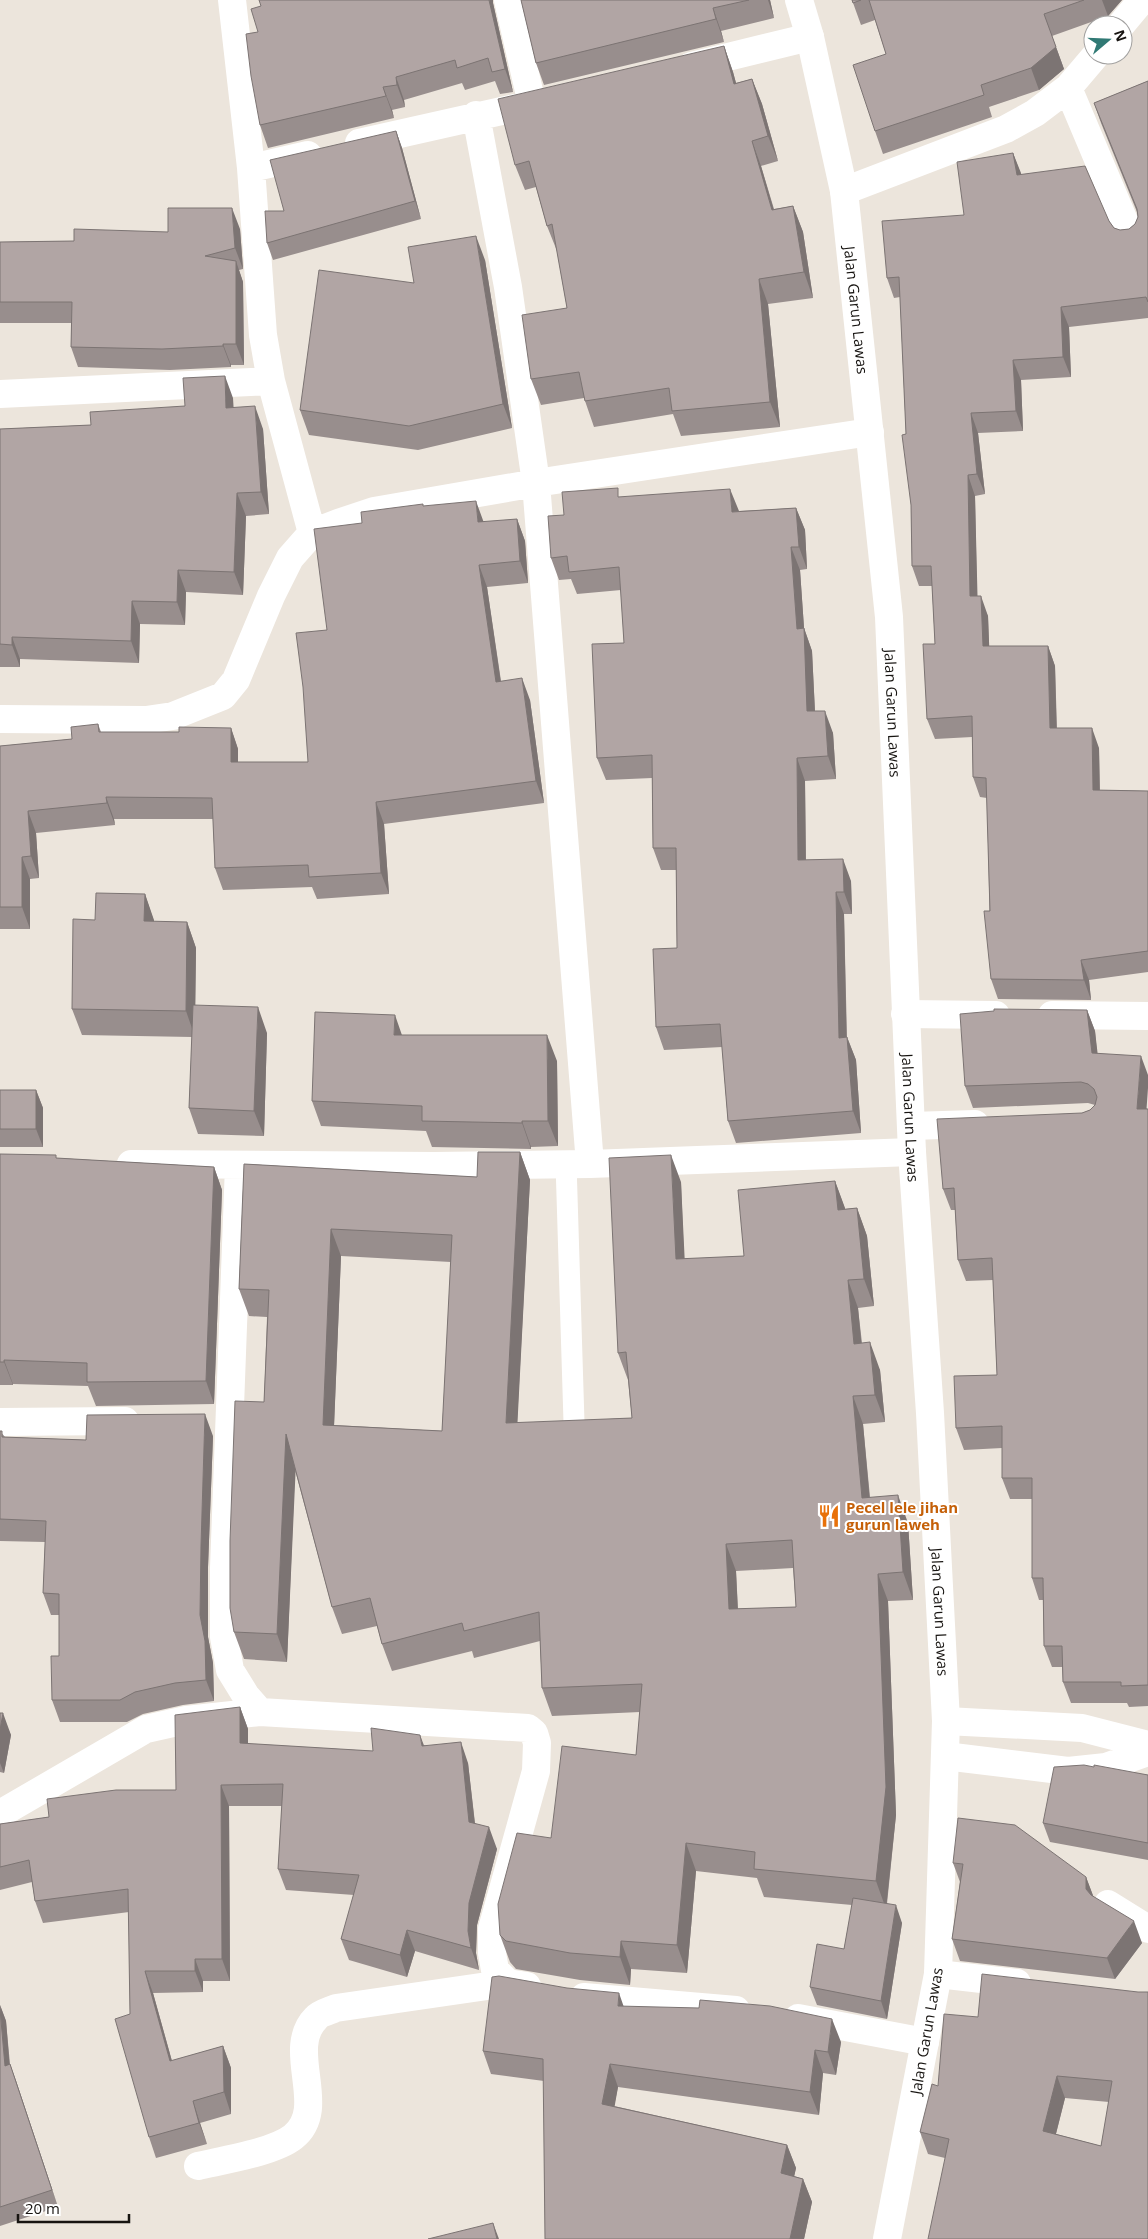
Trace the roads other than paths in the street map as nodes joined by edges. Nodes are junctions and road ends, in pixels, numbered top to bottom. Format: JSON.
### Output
{"nodes":[{"id":1,"x":232,"y":0,"type":"edge"},
{"id":2,"x":508,"y":0,"type":"edge"},
{"id":3,"x":799,"y":0,"type":"edge"},
{"id":4,"x":1142,"y":0,"type":"edge"},
{"id":5,"x":1129,"y":15,"type":"edge"},
{"id":6,"x":810,"y":37,"type":"junction"},
{"id":7,"x":1088,"y":65,"type":"edge"},
{"id":8,"x":666,"y":72,"type":"edge"},
{"id":9,"x":1068,"y":88,"type":"junction"},
{"id":10,"x":561,"y":97,"type":"edge"},
{"id":11,"x":532,"y":104,"type":"junction"},
{"id":12,"x":476,"y":115,"type":"junction"},
{"id":13,"x":251,"y":168,"type":"junction"},
{"id":14,"x":844,"y":191,"type":"junction"},
{"id":15,"x":1130,"y":235,"type":"edge"},
{"id":16,"x":271,"y":381,"type":"junction"},
{"id":17,"x":0,"y":394,"type":"edge"},
{"id":18,"x":870,"y":432,"type":"junction"},
{"id":19,"x":536,"y":483,"type":"junction"},
{"id":20,"x":312,"y":533,"type":"junction"},
{"id":21,"x":0,"y":719,"type":"edge"},
{"id":22,"x":905,"y":1014,"type":"junction"},
{"id":23,"x":1148,"y":1016,"type":"edge"},
{"id":24,"x":1000,"y":1122,"type":"edge"},
{"id":25,"x":912,"y":1139,"type":"junction"},
{"id":26,"x":110,"y":1164,"type":"edge"},
{"id":27,"x":578,"y":1164,"type":"junction"},
{"id":28,"x":239,"y":1165,"type":"junction"},
{"id":29,"x":149,"y":1421,"type":"edge"},
{"id":30,"x":0,"y":1422,"type":"edge"},
{"id":31,"x":574,"y":1422,"type":"edge"},
{"id":32,"x":260,"y":1712,"type":"junction"},
{"id":33,"x":946,"y":1721,"type":"junction"},
{"id":34,"x":1148,"y":1745,"type":"edge"},
{"id":35,"x":1148,"y":1752,"type":"edge"},
{"id":36,"x":945,"y":1756,"type":"junction"},
{"id":37,"x":0,"y":1814,"type":"edge"},
{"id":38,"x":1108,"y":1904,"type":"edge"},
{"id":39,"x":1148,"y":1929,"type":"edge"},
{"id":40,"x":938,"y":1974,"type":"junction"},
{"id":41,"x":508,"y":1983,"type":"junction"},
{"id":42,"x":1043,"y":1986,"type":"edge"},
{"id":43,"x":925,"y":2042,"type":"junction"},
{"id":44,"x":198,"y":2166,"type":"dead end"},
{"id":45,"x":887,"y":2239,"type":"edge"}],
"edges":[{"from":1,"to":13,"type":"street"},
{"from":2,"to":11,"type":"street"},
{"from":3,"to":6,"type":"street","name":"Jalan Garun Lawas"},
{"from":4,"to":5,"type":"street"},
{"from":6,"to":8,"type":"street"},
{"from":6,"to":14,"type":"street","name":"Jalan Garun Lawas"},
{"from":7,"to":9,"type":"street"},
{"from":9,"to":14,"type":"street"},
{"from":9,"to":15,"type":"street"},
{"from":10,"to":11,"type":"street"},
{"from":11,"to":12,"type":"street"},
{"from":12,"to":13,"type":"street"},
{"from":12,"to":19,"type":"street"},
{"from":13,"to":16,"type":"street"},
{"from":14,"to":18,"type":"street","name":"Jalan Garun Lawas"},
{"from":16,"to":17,"type":"street"},
{"from":16,"to":20,"type":"street"},
{"from":18,"to":19,"type":"street"},
{"from":18,"to":22,"type":"street","name":"Jalan Garun Lawas"},
{"from":19,"to":20,"type":"street"},
{"from":19,"to":27,"type":"street"},
{"from":20,"to":21,"type":"street"},
{"from":22,"to":23,"type":"street"},
{"from":22,"to":25,"type":"street","name":"Jalan Garun Lawas"},
{"from":24,"to":25,"type":"street"},
{"from":25,"to":27,"type":"street"},
{"from":25,"to":33,"type":"street","name":"Jalan Garun Lawas"},
{"from":26,"to":28,"type":"street"},
{"from":27,"to":28,"type":"street"},
{"from":27,"to":31,"type":"lane"},
{"from":28,"to":32,"type":"street"},
{"from":29,"to":30,"type":"street"},
{"from":32,"to":37,"type":"street"},
{"from":32,"to":41,"type":"street"},
{"from":33,"to":34,"type":"street"},
{"from":33,"to":36,"type":"street","name":"Jalan Garun Lawas"},
{"from":35,"to":36,"type":"street"},
{"from":36,"to":40,"type":"street","name":"Jalan Garun Lawas"},
{"from":38,"to":39,"type":"street"},
{"from":40,"to":42,"type":"street"},
{"from":40,"to":43,"type":"street","name":"Jalan Garun Lawas"},
{"from":41,"to":43,"type":"street"},
{"from":41,"to":44,"type":"street"},
{"from":43,"to":45,"type":"street","name":"Jalan Garun Lawas"}]}
